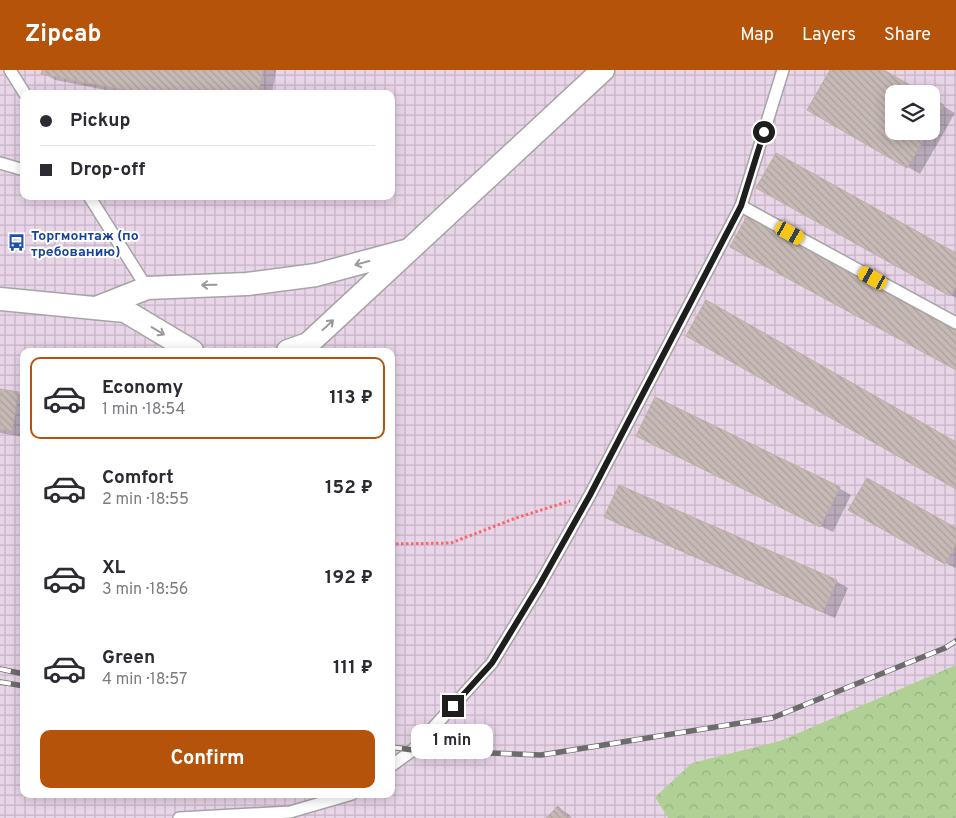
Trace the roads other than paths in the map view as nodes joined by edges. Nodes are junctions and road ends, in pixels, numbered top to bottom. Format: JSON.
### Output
{"nodes":[{"id":1,"x":10,"y":70,"type":"edge"},
{"id":2,"x":602,"y":70,"type":"edge"},
{"id":3,"x":783,"y":70,"type":"edge"},
{"id":4,"x":22,"y":90,"type":"edge"},
{"id":5,"x":0,"y":163,"type":"edge"},
{"id":6,"x":20,"y":169,"type":"edge"},
{"id":7,"x":92,"y":200,"type":"edge"},
{"id":8,"x":741,"y":206,"type":"junction"},
{"id":9,"x":409,"y":250,"type":"junction"},
{"id":10,"x":147,"y":288,"type":"junction"},
{"id":11,"x":0,"y":299,"type":"edge"},
{"id":12,"x":96,"y":308,"type":"junction"},
{"id":13,"x":956,"y":324,"type":"edge"},
{"id":14,"x":187,"y":348,"type":"edge"},
{"id":15,"x":297,"y":348,"type":"edge"},
{"id":16,"x":395,"y":763,"type":"edge"},
{"id":17,"x":338,"y":798,"type":"edge"},
{"id":18,"x":179,"y":818,"type":"edge"}],
"edges":[{"from":1,"to":4,"type":"lane"},
{"from":2,"to":9,"type":"street"},
{"from":3,"to":8,"type":"lane"},
{"from":5,"to":6,"type":"lane"},
{"from":7,"to":10,"type":"lane"},
{"from":8,"to":13,"type":"lane"},
{"from":8,"to":16,"type":"lane"},
{"from":9,"to":10,"type":"street","one_way":true},
{"from":15,"to":9,"type":"street","one_way":true},
{"from":10,"to":12,"type":"street"},
{"from":11,"to":12,"type":"street"},
{"from":12,"to":14,"type":"street","one_way":true},
{"from":17,"to":18,"type":"lane"}]}
